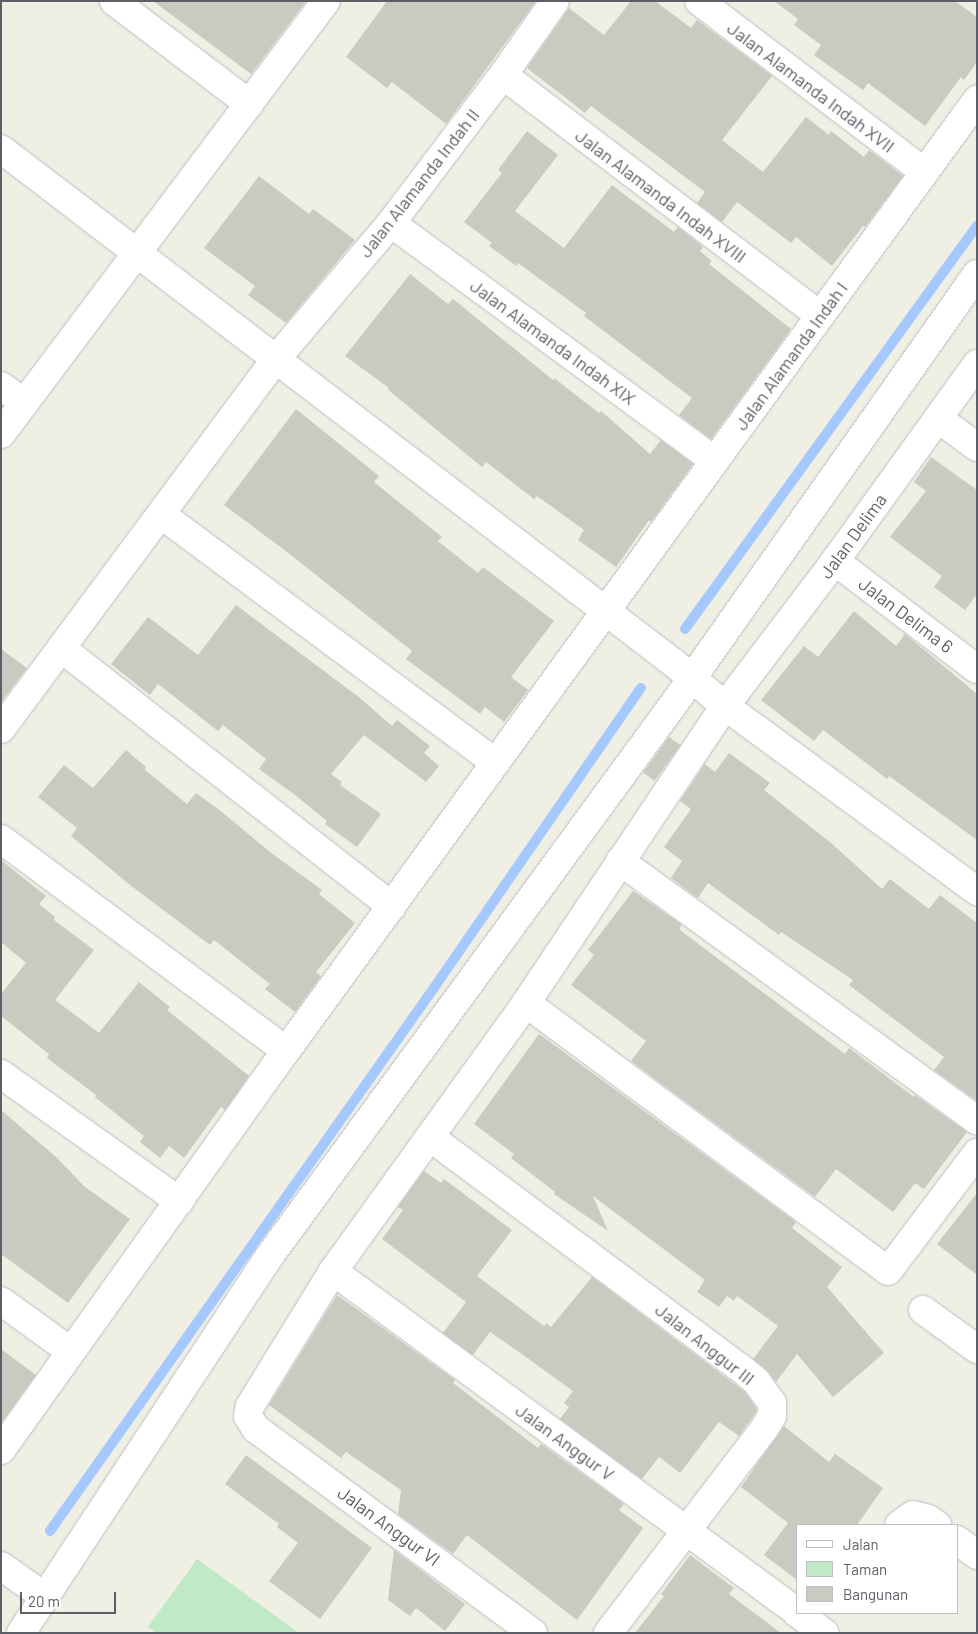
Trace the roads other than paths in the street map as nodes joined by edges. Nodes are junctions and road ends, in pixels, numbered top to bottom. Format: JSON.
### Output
{"nodes":[{"id":1,"x":114,"y":1,"type":"edge"},
{"id":2,"x":326,"y":1,"type":"edge"},
{"id":3,"x":555,"y":1,"type":"edge"},
{"id":4,"x":699,"y":1,"type":"edge"},
{"id":5,"x":503,"y":75,"type":"junction"},
{"id":6,"x":977,"y":100,"type":"edge"},
{"id":7,"x":249,"y":104,"type":"junction"},
{"id":8,"x":1,"y":148,"type":"edge"},
{"id":9,"x":924,"y":172,"type":"junction"},
{"id":10,"x":391,"y":223,"type":"junction"},
{"id":11,"x":137,"y":252,"type":"junction"},
{"id":12,"x":977,"y":274,"type":"edge"},
{"id":13,"x":820,"y":316,"type":"junction"},
{"id":14,"x":276,"y":359,"type":"junction"},
{"id":15,"x":977,"y":364,"type":"edge"},
{"id":16,"x":1,"y":386,"type":"edge"},
{"id":17,"x":24,"y":403,"type":"junction"},
{"id":18,"x":939,"y":419,"type":"junction"},
{"id":19,"x":1,"y":434,"type":"edge"},
{"id":20,"x":977,"y":447,"type":"edge"},
{"id":21,"x":715,"y":460,"type":"junction"},
{"id":22,"x":162,"y":515,"type":"junction"},
{"id":23,"x":835,"y":561,"type":"junction"},
{"id":24,"x":606,"y":612,"type":"junction"},
{"id":25,"x":61,"y":648,"type":"junction"},
{"id":26,"x":977,"y":669,"type":"edge"},
{"id":27,"x":684,"y":671,"type":"junction"},
{"id":28,"x":726,"y":706,"type":"junction"},
{"id":29,"x":1,"y":729,"type":"edge"},
{"id":30,"x":496,"y":762,"type":"junction"},
{"id":31,"x":1,"y":840,"type":"edge"},
{"id":32,"x":620,"y":861,"type":"junction"},
{"id":33,"x":977,"y":891,"type":"edge"},
{"id":34,"x":392,"y":906,"type":"junction"},
{"id":35,"x":526,"y":1003,"type":"junction"},
{"id":36,"x":286,"y":1052,"type":"junction"},
{"id":37,"x":1,"y":1074,"type":"edge"},
{"id":38,"x":977,"y":1120,"type":"edge"},
{"id":39,"x":430,"y":1137,"type":"junction"},
{"id":40,"x":977,"y":1153,"type":"edge"},
{"id":41,"x":179,"y":1201,"type":"junction"},
{"id":42,"x":333,"y":1271,"type":"junction"},
{"id":43,"x":1,"y":1301,"type":"edge"},
{"id":44,"x":923,"y":1310,"type":"dead end"},
{"id":45,"x":977,"y":1349,"type":"edge"},
{"id":46,"x":70,"y":1351,"type":"junction"},
{"id":47,"x":248,"y":1416,"type":"joint"},
{"id":48,"x":1,"y":1450,"type":"edge"},
{"id":49,"x":900,"y":1524,"type":"edge"},
{"id":50,"x":936,"y":1524,"type":"edge"},
{"id":51,"x":688,"y":1532,"type":"junction"},
{"id":52,"x":958,"y":1541,"type":"edge"},
{"id":53,"x":977,"y":1555,"type":"edge"},
{"id":54,"x":1,"y":1566,"type":"edge"},
{"id":55,"x":35,"y":1590,"type":"junction"},
{"id":56,"x":796,"y":1611,"type":"edge"},
{"id":57,"x":801,"y":1614,"type":"edge"},
{"id":58,"x":826,"y":1625,"type":"edge"},
{"id":59,"x":33,"y":1628,"type":"edge"},
{"id":60,"x":534,"y":1633,"type":"edge"},
{"id":61,"x":608,"y":1633,"type":"edge"}],
"edges":[{"from":1,"to":7,"type":"street"},
{"from":2,"to":7,"type":"street"},
{"from":3,"to":5,"type":"street","name":"Jalan Alamanda Indah II"},
{"from":4,"to":9,"type":"street","name":"Jalan Alamanda Indah XVII"},
{"from":5,"to":10,"type":"street","name":"Jalan Alamanda Indah II"},
{"from":5,"to":13,"type":"street","name":"Jalan Alamanda Indah XVIII"},
{"from":6,"to":9,"type":"street","name":"Jalan Alamanda Indah I"},
{"from":7,"to":11,"type":"street"},
{"from":8,"to":11,"type":"street"},
{"from":9,"to":13,"type":"street","name":"Jalan Alamanda Indah I"},
{"from":10,"to":14,"type":"street","name":"Jalan Alamanda Indah II"},
{"from":10,"to":21,"type":"street","name":"Jalan Alamanda Indah XIX"},
{"from":11,"to":14,"type":"street"},
{"from":11,"to":17,"type":"street"},
{"from":12,"to":27,"type":"street"},
{"from":13,"to":21,"type":"street","name":"Jalan Alamanda Indah I"},
{"from":14,"to":22,"type":"street","name":"Jalan Alamanda Indah II"},
{"from":14,"to":24,"type":"street"},
{"from":15,"to":18,"type":"street","name":"Jalan Delima"},
{"from":16,"to":17,"type":"street"},
{"from":17,"to":19,"type":"street"},
{"from":18,"to":20,"type":"street"},
{"from":18,"to":23,"type":"street","name":"Jalan Delima"},
{"from":21,"to":24,"type":"street","name":"Jalan Alamanda Indah I"},
{"from":22,"to":25,"type":"street","name":"Jalan Alamanda Indah II"},
{"from":22,"to":30,"type":"street"},
{"from":23,"to":26,"type":"street","name":"Jalan Delima 6"},
{"from":23,"to":28,"type":"street","name":"Jalan Delima"},
{"from":24,"to":27,"type":"street"},
{"from":24,"to":30,"type":"street","name":"Jalan Alamanda Indah I"},
{"from":25,"to":29,"type":"street","name":"Jalan Alamanda Indah II"},
{"from":25,"to":34,"type":"street"},
{"from":27,"to":28,"type":"street"},
{"from":27,"to":55,"type":"street"},
{"from":28,"to":32,"type":"street","name":"Jalan Delima"},
{"from":28,"to":33,"type":"street"},
{"from":30,"to":34,"type":"street","name":"Jalan Alamanda Indah I"},
{"from":31,"to":36,"type":"street"},
{"from":32,"to":35,"type":"street","name":"Jalan Delima"},
{"from":32,"to":38,"type":"street"},
{"from":34,"to":36,"type":"street","name":"Jalan Alamanda Indah I"},
{"from":35,"to":39,"type":"street","name":"Jalan Delima"},
{"from":35,"to":40,"type":"street"},
{"from":36,"to":41,"type":"street","name":"Jalan Alamanda Indah I"},
{"from":37,"to":41,"type":"street"},
{"from":39,"to":42,"type":"street","name":"Jalan Delima"},
{"from":39,"to":51,"type":"street","name":"Jalan Anggur III"},
{"from":41,"to":46,"type":"street","name":"Jalan Alamanda Indah I"},
{"from":42,"to":47,"type":"street","name":"Jalan Delima"},
{"from":42,"to":51,"type":"street","name":"Jalan Anggur V"},
{"from":43,"to":46,"type":"street"},
{"from":44,"to":45,"type":"street"},
{"from":46,"to":48,"type":"street","name":"Jalan Alamanda Indah I"},
{"from":47,"to":60,"type":"street","name":"Jalan Anggur VI"},
{"from":49,"to":50,"type":"street"},
{"from":51,"to":56,"type":"street","name":"Jalan Anggur V"},
{"from":51,"to":61,"type":"street","name":"Jalan Anggur III"},
{"from":52,"to":53,"type":"street"},
{"from":54,"to":55,"type":"street"},
{"from":55,"to":59,"type":"street"},
{"from":57,"to":58,"type":"street","name":"Jalan Anggur V"}]}
